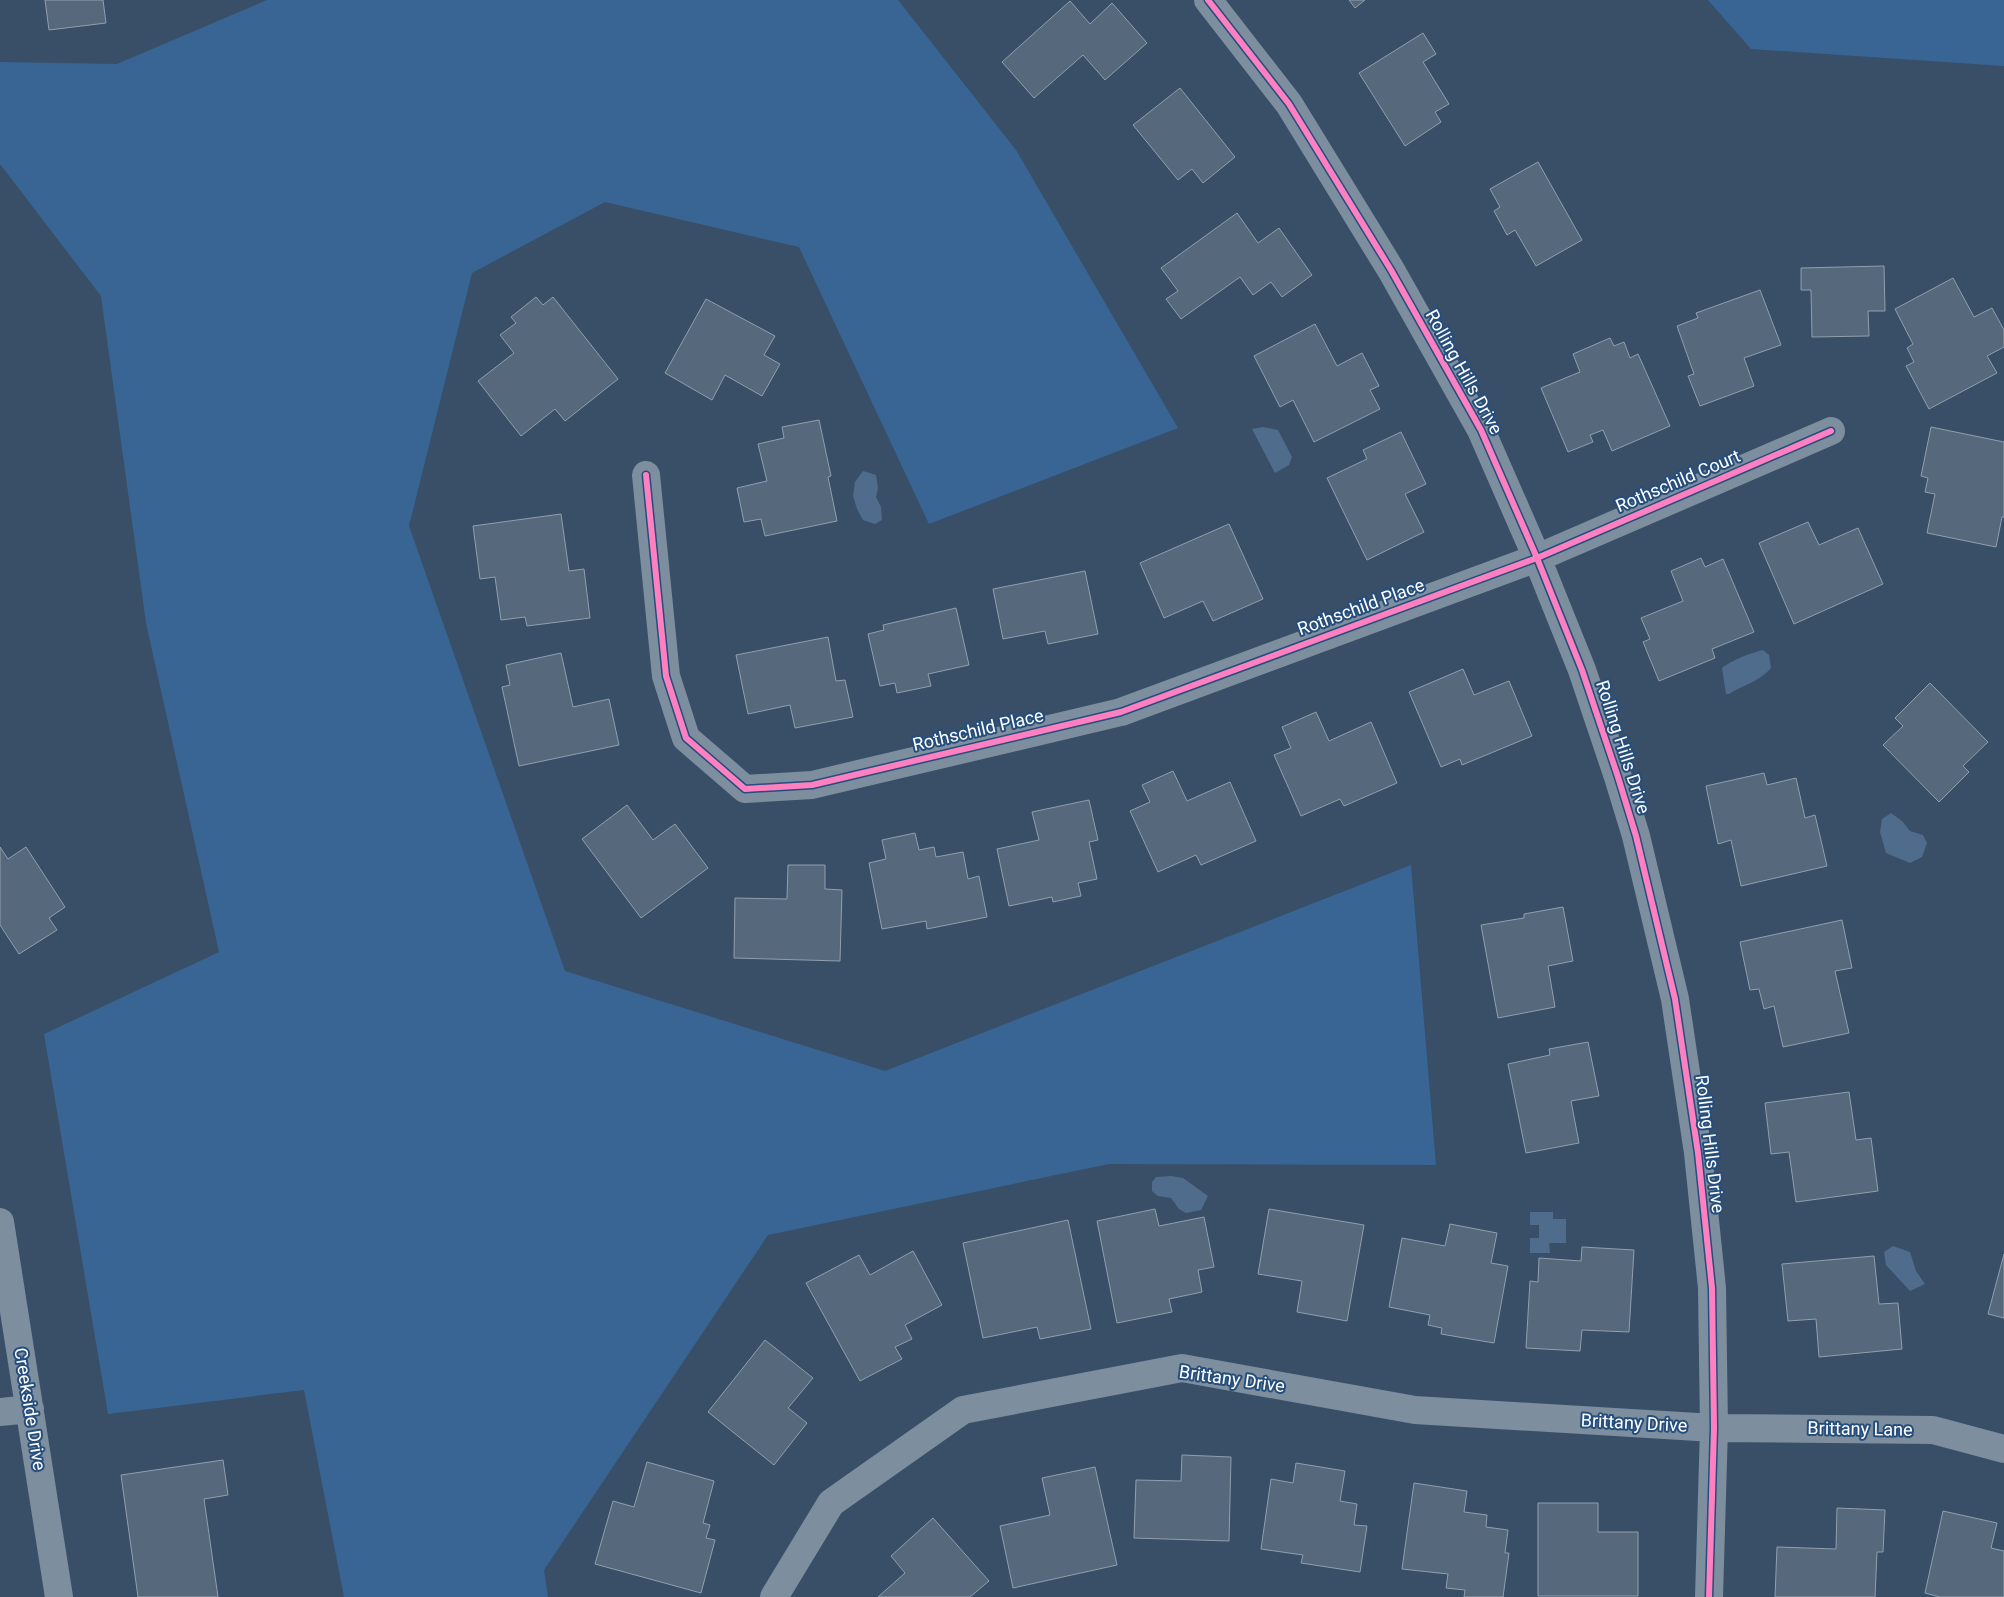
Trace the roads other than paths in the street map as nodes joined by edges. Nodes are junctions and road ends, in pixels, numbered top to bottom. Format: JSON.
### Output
{"nodes":[{"id":1,"x":1208,"y":0,"type":"edge"},
{"id":2,"x":1831,"y":431,"type":"dead end"},
{"id":3,"x":646,"y":475,"type":"dead end"},
{"id":4,"x":1537,"y":558,"type":"junction"},
{"id":5,"x":0,"y":1222,"type":"edge"},
{"id":6,"x":30,"y":1408,"type":"junction"},
{"id":7,"x":0,"y":1412,"type":"edge"},
{"id":8,"x":1714,"y":1428,"type":"junction"},
{"id":9,"x":2004,"y":1449,"type":"edge"},
{"id":10,"x":59,"y":1597,"type":"edge"},
{"id":11,"x":774,"y":1597,"type":"edge"},
{"id":12,"x":1709,"y":1597,"type":"edge"}],
"edges":[{"from":1,"to":4,"type":"street","name":"Rolling Hills Drive"},
{"from":2,"to":4,"type":"street","name":"Rothschild Court"},
{"from":3,"to":4,"type":"street","name":"Rothschild Place"},
{"from":4,"to":8,"type":"street","name":"Rolling Hills Drive"},
{"from":5,"to":6,"type":"street","name":"Creekside Drive"},
{"from":6,"to":7,"type":"street"},
{"from":6,"to":10,"type":"street","name":"Creekside Drive"},
{"from":8,"to":9,"type":"street","name":"Brittany Lane"},
{"from":8,"to":11,"type":"street","name":"Brittany Drive"},
{"from":8,"to":12,"type":"street","name":"Rolling Hills Drive"}]}
